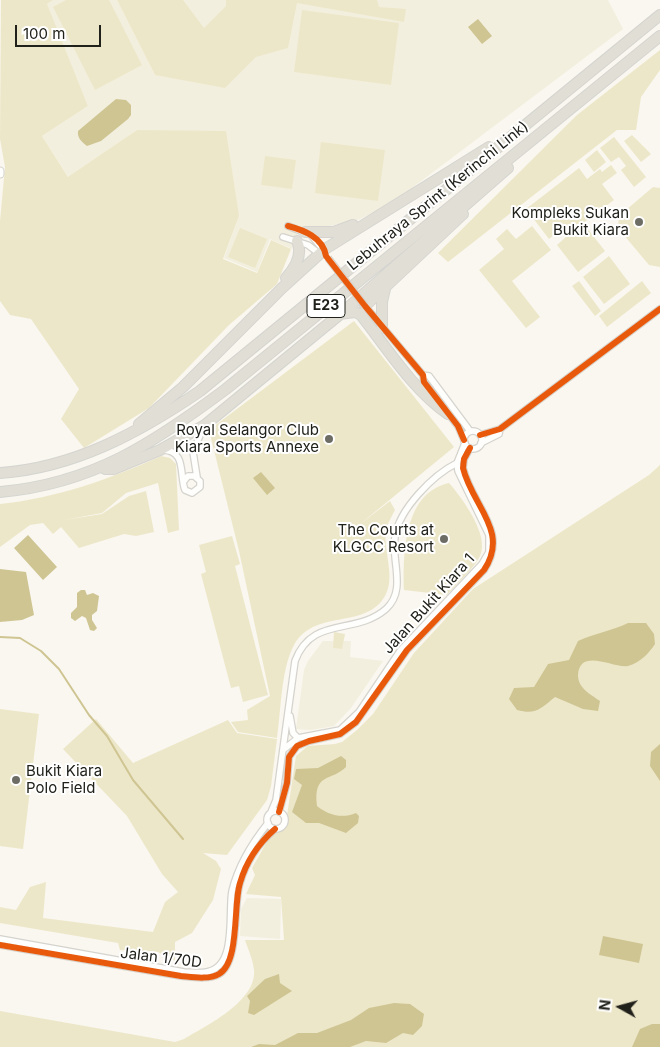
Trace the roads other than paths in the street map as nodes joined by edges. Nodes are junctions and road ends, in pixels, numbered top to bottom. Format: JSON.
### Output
{"nodes":[{"id":1,"x":660,"y":15,"type":"edge"},
{"id":2,"x":660,"y":36,"type":"edge"},
{"id":3,"x":526,"y":124,"type":"junction"},
{"id":4,"x":546,"y":130,"type":"junction"},
{"id":5,"x":489,"y":186,"type":"junction"},
{"id":6,"x":369,"y":222,"type":"junction"},
{"id":7,"x":288,"y":226,"type":"dead end"},
{"id":8,"x":305,"y":232,"type":"junction"},
{"id":9,"x":283,"y":237,"type":"dead end"},
{"id":10,"x":297,"y":241,"type":"junction"},
{"id":11,"x":325,"y":254,"type":"junction"},
{"id":12,"x":282,"y":288,"type":"junction"},
{"id":13,"x":386,"y":288,"type":"junction"},
{"id":14,"x":365,"y":306,"type":"junction"},
{"id":15,"x":660,"y":309,"type":"edge"},
{"id":16,"x":338,"y":315,"type":"junction"},
{"id":17,"x":382,"y":328,"type":"junction"},
{"id":18,"x":423,"y":375,"type":"junction"},
{"id":19,"x":448,"y":414,"type":"junction"},
{"id":20,"x":205,"y":424,"type":"junction"},
{"id":21,"x":500,"y":429,"type":"junction"},
{"id":22,"x":470,"y":432,"type":"junction"},
{"id":23,"x":480,"y":435,"type":"junction"},
{"id":24,"x":122,"y":436,"type":"junction"},
{"id":25,"x":465,"y":442,"type":"junction"},
{"id":26,"x":481,"y":443,"type":"junction"},
{"id":27,"x":470,"y":448,"type":"junction"},
{"id":28,"x":160,"y":450,"type":"junction"},
{"id":29,"x":457,"y":464,"type":"junction"},
{"id":30,"x":99,"y":470,"type":"junction"},
{"id":31,"x":0,"y":473,"type":"edge"},
{"id":32,"x":197,"y":477,"type":"junction"},
{"id":33,"x":184,"y":481,"type":"junction"},
{"id":34,"x":0,"y":492,"type":"edge"},
{"id":35,"x":289,"y":709,"type":"junction"},
{"id":36,"x":298,"y":738,"type":"junction"},
{"id":37,"x":283,"y":750,"type":"junction"},
{"id":38,"x":271,"y":812,"type":"junction"},
{"id":39,"x":279,"y":812,"type":"junction"},
{"id":40,"x":268,"y":823,"type":"junction"},
{"id":41,"x":275,"y":829,"type":"junction"},
{"id":42,"x":0,"y":939,"type":"edge"},
{"id":43,"x":0,"y":945,"type":"edge"}],
"edges":[{"from":1,"to":3,"type":"highway","name":"Lebuhraya Sprint (Kerinchi Link)","number":"E23"},
{"from":2,"to":4,"type":"highway","name":"Lebuhraya Sprint (Kerinchi Link)","number":"E23"},
{"from":3,"to":6,"type":"highway"},
{"from":3,"to":24,"type":"highway","name":"Lebuhraya Sprint (Kerinchi Link)","number":"E23"},
{"from":4,"to":5,"type":"highway"},
{"from":4,"to":30,"type":"highway","name":"Lebuhraya Sprint (Kerinchi Link)","number":"E23"},
{"from":5,"to":13,"type":"highway"},
{"from":5,"to":16,"type":"highway"},
{"from":6,"to":8,"type":"highway"},
{"from":6,"to":11,"type":"highway"},
{"from":7,"to":8,"type":"street"},
{"from":8,"to":11,"type":"street"},
{"from":9,"to":10,"type":"street"},
{"from":10,"to":11,"type":"street"},
{"from":10,"to":12,"type":"highway"},
{"from":11,"to":12,"type":"highway"},
{"from":11,"to":14,"type":"street","bridge":true},
{"from":12,"to":24,"type":"highway"},
{"from":13,"to":14,"type":"highway"},
{"from":13,"to":17,"type":"highway"},
{"from":14,"to":17,"type":"street"},
{"from":15,"to":21,"type":"street"},
{"from":16,"to":19,"type":"highway"},
{"from":16,"to":20,"type":"highway"},
{"from":17,"to":18,"type":"street"},
{"from":18,"to":19,"type":"street"},
{"from":18,"to":22,"type":"street"},
{"from":19,"to":25,"type":"street"},
{"from":20,"to":28,"type":"highway"},
{"from":20,"to":32,"type":"street"},
{"from":21,"to":23,"type":"street"},
{"from":21,"to":26,"type":"street"},
{"from":22,"to":23,"type":"street"},
{"from":22,"to":25,"type":"street"},
{"from":23,"to":26,"type":"street"},
{"from":24,"to":31,"type":"highway","name":"Lebuhraya Sprint (Kerinchi Link)","number":"E23"},
{"from":25,"to":27,"type":"street"},
{"from":25,"to":29,"type":"street"},
{"from":26,"to":27,"type":"street"},
{"from":27,"to":39,"type":"street","name":"Jalan Bukit Kiara 1"},
{"from":28,"to":30,"type":"highway"},
{"from":28,"to":33,"type":"street"},
{"from":29,"to":35,"type":"street"},
{"from":29,"to":36,"type":"street","name":"Jalan Bukit Kiara 1"},
{"from":30,"to":34,"type":"highway","name":"Lebuhraya Sprint (Kerinchi Link)","number":"E23"},
{"from":32,"to":33,"type":"street"},
{"from":32,"to":33,"type":"street"},
{"from":35,"to":36,"type":"street"},
{"from":35,"to":37,"type":"street"},
{"from":36,"to":37,"type":"street","name":"Jalan Bukit Kiara 1"},
{"from":37,"to":38,"type":"street"},
{"from":38,"to":39,"type":"street"},
{"from":38,"to":40,"type":"street"},
{"from":39,"to":41,"type":"street"},
{"from":40,"to":41,"type":"street"},
{"from":40,"to":42,"type":"street","name":"Jalan 1/70D"},
{"from":41,"to":43,"type":"street","name":"Jalan 1/70D"}]}
